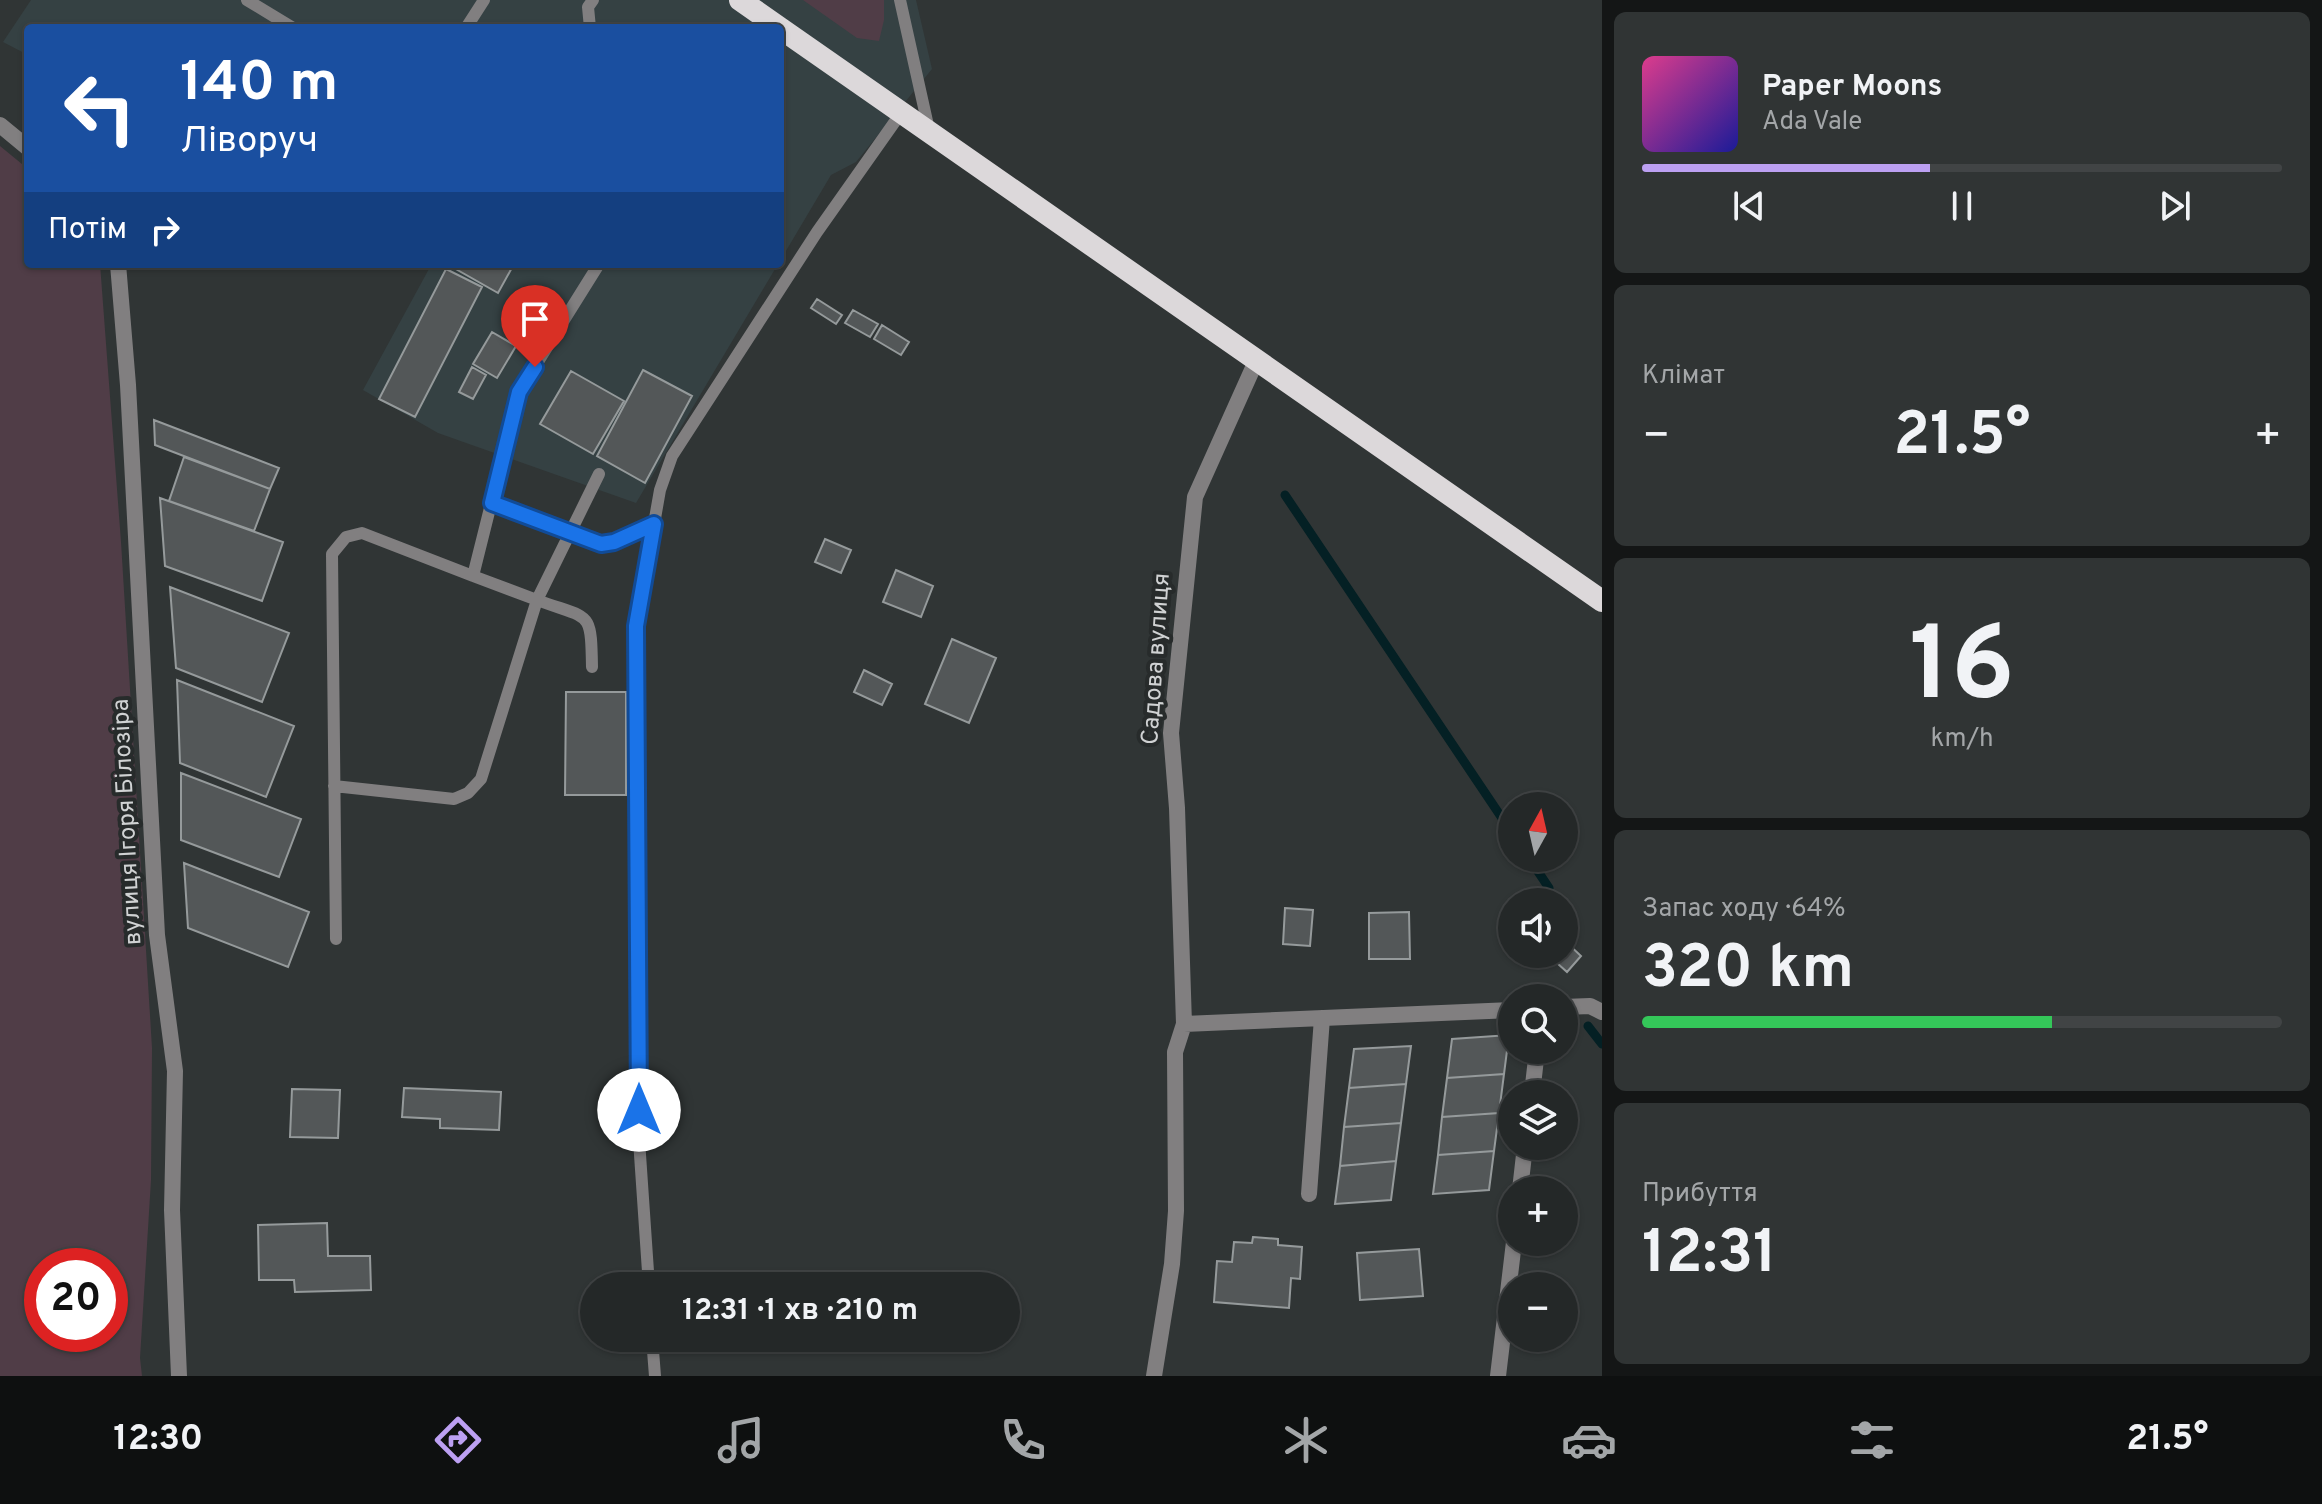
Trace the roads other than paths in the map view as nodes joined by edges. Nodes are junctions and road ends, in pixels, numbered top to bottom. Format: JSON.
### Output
{"nodes":[{"id":1,"x":247,"y":0,"type":"edge"},
{"id":2,"x":484,"y":0,"type":"edge"},
{"id":3,"x":593,"y":0,"type":"edge"},
{"id":4,"x":740,"y":0,"type":"edge"},
{"id":5,"x":900,"y":0,"type":"edge"},
{"id":6,"x":286,"y":24,"type":"edge"},
{"id":7,"x":469,"y":24,"type":"edge"},
{"id":8,"x":590,"y":24,"type":"edge"},
{"id":9,"x":774,"y":24,"type":"edge"},
{"id":10,"x":784,"y":31,"type":"edge"},
{"id":11,"x":901,"y":113,"type":"junction"},
{"id":12,"x":0,"y":125,"type":"edge"},
{"id":13,"x":930,"y":133,"type":"junction"},
{"id":14,"x":24,"y":145,"type":"edge"},
{"id":15,"x":118,"y":268,"type":"edge"},
{"id":16,"x":596,"y":268,"type":"edge"},
{"id":17,"x":1257,"y":359,"type":"junction"},
{"id":18,"x":599,"y":474,"type":"dead end"},
{"id":19,"x":492,"y":503,"type":"junction"},
{"id":20,"x":654,"y":524,"type":"junction"},
{"id":21,"x":570,"y":533,"type":"junction"},
{"id":22,"x":473,"y":576,"type":"junction"},
{"id":23,"x":537,"y":600,"type":"junction"},
{"id":24,"x":1602,"y":601,"type":"edge"},
{"id":25,"x":592,"y":667,"type":"dead end"},
{"id":26,"x":334,"y":786,"type":"junction"},
{"id":27,"x":336,"y":939,"type":"dead end"},
{"id":28,"x":1578,"y":1006,"type":"edge"},
{"id":29,"x":1498,"y":1011,"type":"edge"},
{"id":30,"x":1602,"y":1012,"type":"edge"},
{"id":31,"x":1322,"y":1018,"type":"junction"},
{"id":32,"x":1184,"y":1024,"type":"junction"},
{"id":33,"x":1309,"y":1194,"type":"dead end"},
{"id":34,"x":1512,"y":1256,"type":"edge"},
{"id":35,"x":648,"y":1272,"type":"edge"},
{"id":36,"x":653,"y":1352,"type":"edge"},
{"id":37,"x":179,"y":1376,"type":"edge"},
{"id":38,"x":655,"y":1376,"type":"edge"},
{"id":39,"x":1154,"y":1376,"type":"edge"},
{"id":40,"x":1498,"y":1376,"type":"edge"}],
"edges":[{"from":1,"to":6,"type":"lane"},
{"from":2,"to":7,"type":"lane"},
{"from":3,"to":8,"type":"lane"},
{"from":4,"to":9,"type":"highway"},
{"from":5,"to":13,"type":"lane"},
{"from":10,"to":11,"type":"highway"},
{"from":11,"to":13,"type":"highway"},
{"from":11,"to":20,"type":"lane"},
{"from":12,"to":14,"type":"street"},
{"from":13,"to":17,"type":"highway"},
{"from":15,"to":37,"type":"street","name":"вулиця Ігоря Білозіра"},
{"from":16,"to":19,"type":"lane"},
{"from":17,"to":24,"type":"highway"},
{"from":17,"to":32,"type":"street","name":"Садова вулиця"},
{"from":18,"to":21,"type":"lane"},
{"from":19,"to":21,"type":"lane"},
{"from":19,"to":22,"type":"lane"},
{"from":20,"to":21,"type":"lane"},
{"from":20,"to":35,"type":"lane"},
{"from":21,"to":23,"type":"lane"},
{"from":22,"to":23,"type":"lane"},
{"from":22,"to":26,"type":"lane"},
{"from":23,"to":25,"type":"lane"},
{"from":23,"to":26,"type":"lane"},
{"from":26,"to":27,"type":"lane"},
{"from":28,"to":30,"type":"street"},
{"from":29,"to":31,"type":"street"},
{"from":31,"to":32,"type":"street"},
{"from":31,"to":33,"type":"street"},
{"from":32,"to":39,"type":"street","name":"Садова вулиця"},
{"from":34,"to":40,"type":"street"},
{"from":36,"to":38,"type":"lane"}]}
